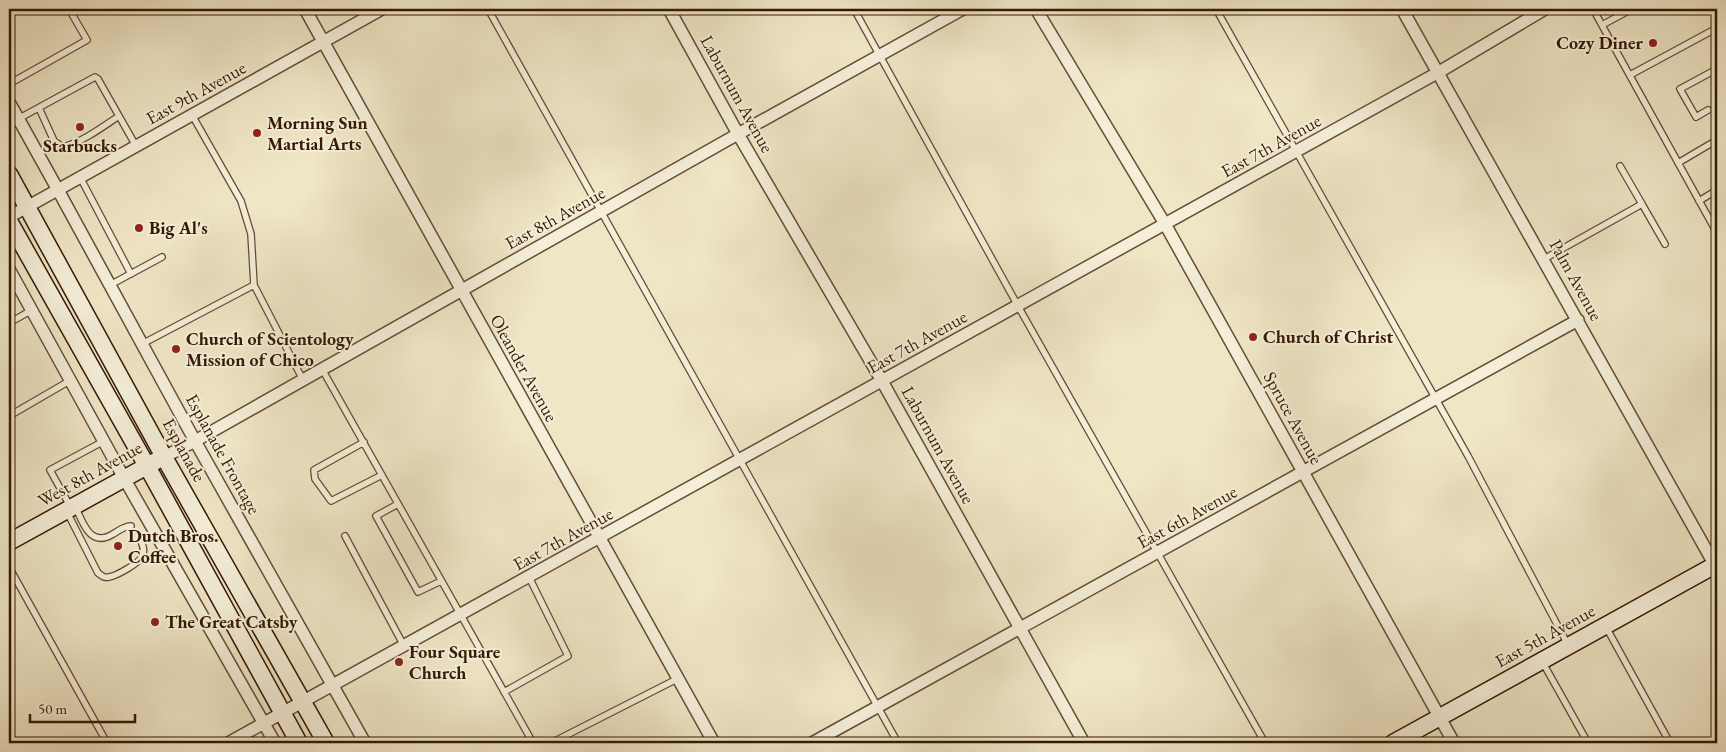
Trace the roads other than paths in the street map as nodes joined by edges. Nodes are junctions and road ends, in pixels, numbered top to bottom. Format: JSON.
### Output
{"nodes":[{"id":1,"x":69,"y":9,"type":"edge"},
{"id":2,"x":305,"y":9,"type":"edge"},
{"id":3,"x":382,"y":9,"type":"edge"},
{"id":4,"x":488,"y":9,"type":"edge"},
{"id":5,"x":669,"y":9,"type":"edge"},
{"id":6,"x":854,"y":9,"type":"edge"},
{"id":7,"x":963,"y":9,"type":"edge"},
{"id":8,"x":1036,"y":9,"type":"edge"},
{"id":9,"x":1216,"y":9,"type":"edge"},
{"id":10,"x":1402,"y":9,"type":"edge"},
{"id":11,"x":1545,"y":9,"type":"edge"},
{"id":12,"x":1593,"y":9,"type":"edge"},
{"id":13,"x":1632,"y":9,"type":"edge"},
{"id":14,"x":1602,"y":25,"type":"junction"},
{"id":15,"x":1717,"y":28,"type":"edge"},
{"id":16,"x":323,"y":42,"type":"junction"},
{"id":17,"x":881,"y":55,"type":"junction"},
{"id":18,"x":1717,"y":69,"type":"edge"},
{"id":19,"x":1439,"y":72,"type":"junction"},
{"id":20,"x":1630,"y":75,"type":"junction"},
{"id":21,"x":9,"y":84,"type":"edge"},
{"id":22,"x":9,"y":102,"type":"edge"},
{"id":23,"x":39,"y":108,"type":"junction"},
{"id":24,"x":1708,"y":110,"type":"dead end"},
{"id":25,"x":192,"y":115,"type":"junction"},
{"id":26,"x":119,"y":116,"type":"junction"},
{"id":27,"x":18,"y":119,"type":"junction"},
{"id":28,"x":738,"y":134,"type":"junction"},
{"id":29,"x":1717,"y":140,"type":"edge"},
{"id":30,"x":136,"y":146,"type":"junction"},
{"id":31,"x":1295,"y":152,"type":"junction"},
{"id":32,"x":1678,"y":163,"type":"junction"},
{"id":33,"x":1620,"y":166,"type":"dead end"},
{"id":34,"x":9,"y":174,"type":"edge"},
{"id":35,"x":80,"y":177,"type":"junction"},
{"id":36,"x":58,"y":190,"type":"junction"},
{"id":37,"x":1717,"y":190,"type":"edge"},
{"id":38,"x":1699,"y":200,"type":"junction"},
{"id":39,"x":1642,"y":204,"type":"junction"},
{"id":40,"x":26,"y":206,"type":"junction"},
{"id":41,"x":601,"y":212,"type":"junction"},
{"id":42,"x":9,"y":217,"type":"edge"},
{"id":43,"x":9,"y":221,"type":"edge"},
{"id":44,"x":1165,"y":224,"type":"junction"},
{"id":45,"x":1717,"y":233,"type":"edge"},
{"id":46,"x":1665,"y":244,"type":"dead end"},
{"id":47,"x":162,"y":258,"type":"dead end"},
{"id":48,"x":1544,"y":259,"type":"junction"},
{"id":49,"x":9,"y":270,"type":"edge"},
{"id":50,"x":131,"y":274,"type":"junction"},
{"id":51,"x":110,"y":285,"type":"junction"},
{"id":52,"x":254,"y":285,"type":"junction"},
{"id":53,"x":460,"y":291,"type":"junction"},
{"id":54,"x":1018,"y":306,"type":"junction"},
{"id":55,"x":32,"y":310,"type":"junction"},
{"id":56,"x":1578,"y":320,"type":"junction"},
{"id":57,"x":9,"y":323,"type":"edge"},
{"id":58,"x":142,"y":344,"type":"junction"},
{"id":59,"x":322,"y":369,"type":"junction"},
{"id":60,"x":71,"y":380,"type":"junction"},
{"id":61,"x":303,"y":380,"type":"junction"},
{"id":62,"x":882,"y":381,"type":"junction"},
{"id":63,"x":1436,"y":399,"type":"junction"},
{"id":64,"x":9,"y":416,"type":"edge"},
{"id":65,"x":104,"y":441,"type":"junction"},
{"id":66,"x":195,"y":441,"type":"junction"},
{"id":67,"x":364,"y":442,"type":"junction"},
{"id":68,"x":164,"y":457,"type":"junction"},
{"id":69,"x":740,"y":460,"type":"junction"},
{"id":70,"x":147,"y":466,"type":"junction"},
{"id":71,"x":1303,"y":472,"type":"junction"},
{"id":72,"x":382,"y":475,"type":"junction"},
{"id":73,"x":124,"y":478,"type":"junction"},
{"id":74,"x":398,"y":504,"type":"junction"},
{"id":75,"x":70,"y":508,"type":"junction"},
{"id":76,"x":131,"y":526,"type":"dead end"},
{"id":77,"x":345,"y":536,"type":"dead end"},
{"id":78,"x":599,"y":539,"type":"junction"},
{"id":79,"x":141,"y":541,"type":"dead end"},
{"id":80,"x":9,"y":542,"type":"edge"},
{"id":81,"x":1156,"y":554,"type":"junction"},
{"id":82,"x":1717,"y":566,"type":"edge"},
{"id":83,"x":9,"y":567,"type":"edge"},
{"id":84,"x":529,"y":577,"type":"junction"},
{"id":85,"x":441,"y":581,"type":"junction"},
{"id":86,"x":460,"y":615,"type":"junction"},
{"id":87,"x":1605,"y":626,"type":"junction"},
{"id":88,"x":1021,"y":630,"type":"junction"},
{"id":89,"x":404,"y":646,"type":"junction"},
{"id":90,"x":1569,"y":646,"type":"junction"},
{"id":91,"x":1542,"y":661,"type":"junction"},
{"id":92,"x":677,"y":679,"type":"junction"},
{"id":93,"x":332,"y":686,"type":"junction"},
{"id":94,"x":504,"y":692,"type":"junction"},
{"id":95,"x":303,"y":702,"type":"junction"},
{"id":96,"x":877,"y":708,"type":"junction"},
{"id":97,"x":283,"y":714,"type":"junction"},
{"id":98,"x":1439,"y":718,"type":"junction"},
{"id":99,"x":264,"y":724,"type":"junction"},
{"id":100,"x":107,"y":743,"type":"edge"},
{"id":101,"x":228,"y":743,"type":"edge"},
{"id":102,"x":275,"y":743,"type":"edge"},
{"id":103,"x":299,"y":743,"type":"edge"},
{"id":104,"x":326,"y":743,"type":"edge"},
{"id":105,"x":365,"y":743,"type":"edge"},
{"id":106,"x":533,"y":743,"type":"edge"},
{"id":107,"x":551,"y":743,"type":"edge"},
{"id":108,"x":714,"y":743,"type":"edge"},
{"id":109,"x":812,"y":743,"type":"edge"},
{"id":110,"x":898,"y":743,"type":"edge"},
{"id":111,"x":1084,"y":743,"type":"edge"},
{"id":112,"x":1265,"y":743,"type":"edge"},
{"id":113,"x":1393,"y":743,"type":"edge"},
{"id":114,"x":1454,"y":743,"type":"edge"},
{"id":115,"x":1588,"y":743,"type":"edge"},
{"id":116,"x":1670,"y":743,"type":"edge"}],
"edges":[{"from":1,"to":21,"type":"lane"},
{"from":2,"to":16,"type":"street","name":"Oleander Avenue"},
{"from":3,"to":16,"type":"street","name":"East 9th Avenue"},
{"from":4,"to":41,"type":"lane"},
{"from":5,"to":28,"type":"street","name":"Laburnum Avenue"},
{"from":6,"to":17,"type":"lane"},
{"from":7,"to":17,"type":"street","name":"East 8th Avenue"},
{"from":8,"to":44,"type":"street","name":"Spruce Avenue"},
{"from":9,"to":31,"type":"lane"},
{"from":10,"to":19,"type":"street","name":"Palm Avenue"},
{"from":11,"to":19,"type":"street","name":"East 7th Avenue"},
{"from":12,"to":14,"type":"lane"},
{"from":13,"to":14,"type":"lane"},
{"from":14,"to":20,"type":"lane"},
{"from":15,"to":20,"type":"lane"},
{"from":16,"to":25,"type":"street","name":"East 9th Avenue"},
{"from":16,"to":53,"type":"street","name":"Oleander Avenue"},
{"from":17,"to":28,"type":"street","name":"East 8th Avenue"},
{"from":17,"to":54,"type":"lane"},
{"from":18,"to":24,"type":"lane"},
{"from":19,"to":31,"type":"street","name":"East 7th Avenue"},
{"from":19,"to":48,"type":"street","name":"Palm Avenue"},
{"from":20,"to":32,"type":"lane"},
{"from":22,"to":27,"type":"street","name":"Esplanade Frontage"},
{"from":23,"to":26,"type":"lane"},
{"from":23,"to":26,"type":"lane"},
{"from":23,"to":27,"type":"lane"},
{"from":25,"to":30,"type":"street","name":"East 9th Avenue"},
{"from":25,"to":52,"type":"lane"},
{"from":26,"to":30,"type":"lane"},
{"from":27,"to":36,"type":"street","name":"Esplanade Frontage"},
{"from":28,"to":41,"type":"street","name":"East 8th Avenue"},
{"from":28,"to":62,"type":"street","name":"Laburnum Avenue"},
{"from":29,"to":32,"type":"lane"},
{"from":30,"to":35,"type":"street","name":"East 9th Avenue"},
{"from":31,"to":44,"type":"street","name":"East 7th Avenue"},
{"from":31,"to":63,"type":"lane"},
{"from":32,"to":38,"type":"lane"},
{"from":33,"to":39,"type":"lane"},
{"from":34,"to":40,"type":"main road","name":"Esplanade"},
{"from":35,"to":36,"type":"street","name":"East 9th Avenue"},
{"from":35,"to":50,"type":"lane"},
{"from":36,"to":40,"type":"street","name":"East 9th Avenue"},
{"from":36,"to":51,"type":"street","name":"Esplanade Frontage"},
{"from":37,"to":38,"type":"lane"},
{"from":38,"to":45,"type":"lane"},
{"from":39,"to":46,"type":"lane"},
{"from":39,"to":48,"type":"lane"},
{"from":40,"to":42,"type":"street","name":"East 9th Avenue"},
{"from":40,"to":68,"type":"main road","name":"Esplanade"},
{"from":41,"to":53,"type":"street","name":"East 8th Avenue"},
{"from":41,"to":69,"type":"lane"},
{"from":43,"to":70,"type":"main road"},
{"from":44,"to":54,"type":"street","name":"East 7th Avenue"},
{"from":44,"to":71,"type":"street","name":"Spruce Avenue"},
{"from":47,"to":50,"type":"lane"},
{"from":48,"to":56,"type":"street","name":"Palm Avenue"},
{"from":49,"to":55,"type":"street"},
{"from":50,"to":51,"type":"lane"},
{"from":51,"to":58,"type":"street","name":"Esplanade Frontage"},
{"from":52,"to":58,"type":"lane"},
{"from":52,"to":61,"type":"lane"},
{"from":53,"to":59,"type":"street","name":"East 8th Avenue"},
{"from":53,"to":78,"type":"street","name":"Oleander Avenue"},
{"from":54,"to":62,"type":"street","name":"East 7th Avenue"},
{"from":54,"to":81,"type":"lane"},
{"from":55,"to":57,"type":"lane"},
{"from":55,"to":60,"type":"street"},
{"from":56,"to":63,"type":"street","name":"East 6th Avenue"},
{"from":56,"to":82,"type":"street","name":"Palm Avenue"},
{"from":58,"to":66,"type":"street","name":"Esplanade Frontage"},
{"from":59,"to":61,"type":"street","name":"East 8th Avenue"},
{"from":59,"to":67,"type":"lane"},
{"from":60,"to":64,"type":"lane"},
{"from":60,"to":65,"type":"street"},
{"from":61,"to":66,"type":"street","name":"East 8th Avenue"},
{"from":62,"to":69,"type":"street","name":"East 7th Avenue"},
{"from":62,"to":88,"type":"street","name":"Laburnum Avenue"},
{"from":63,"to":71,"type":"street","name":"East 6th Avenue"},
{"from":63,"to":90,"type":"lane"},
{"from":65,"to":73,"type":"street"},
{"from":65,"to":75,"type":"lane"},
{"from":66,"to":68,"type":"street","name":"East 8th Avenue"},
{"from":66,"to":93,"type":"street","name":"Esplanade Frontage"},
{"from":67,"to":72,"type":"lane"},
{"from":67,"to":72,"type":"lane"},
{"from":68,"to":70,"type":"main road","name":"West 8th Avenue"},
{"from":68,"to":95,"type":"main road","name":"Esplanade"},
{"from":69,"to":78,"type":"street","name":"East 7th Avenue"},
{"from":69,"to":96,"type":"lane"},
{"from":70,"to":73,"type":"main road","name":"West 8th Avenue"},
{"from":70,"to":97,"type":"main road"},
{"from":71,"to":81,"type":"street","name":"East 6th Avenue"},
{"from":71,"to":98,"type":"street","name":"Spruce Avenue"},
{"from":72,"to":74,"type":"lane"},
{"from":73,"to":75,"type":"main road","name":"West 8th Avenue"},
{"from":73,"to":99,"type":"street"},
{"from":74,"to":85,"type":"lane"},
{"from":74,"to":85,"type":"lane"},
{"from":75,"to":76,"type":"lane"},
{"from":75,"to":79,"type":"lane"},
{"from":75,"to":80,"type":"main road","name":"West 8th Avenue"},
{"from":77,"to":89,"type":"lane"},
{"from":78,"to":84,"type":"street","name":"East 7th Avenue"},
{"from":78,"to":92,"type":"street","name":"Oleander Avenue"},
{"from":81,"to":88,"type":"street","name":"East 6th Avenue"},
{"from":81,"to":112,"type":"lane"},
{"from":82,"to":87,"type":"main road","name":"East 5th Avenue"},
{"from":83,"to":100,"type":"lane"},
{"from":84,"to":86,"type":"street","name":"East 7th Avenue"},
{"from":84,"to":94,"type":"lane"},
{"from":85,"to":86,"type":"lane"},
{"from":86,"to":89,"type":"street","name":"East 7th Avenue"},
{"from":86,"to":94,"type":"lane"},
{"from":87,"to":90,"type":"main road","name":"East 5th Avenue"},
{"from":87,"to":116,"type":"lane"},
{"from":88,"to":96,"type":"street","name":"East 6th Avenue"},
{"from":88,"to":111,"type":"street","name":"Laburnum Avenue"},
{"from":89,"to":93,"type":"street","name":"East 7th Avenue"},
{"from":90,"to":91,"type":"main road","name":"East 5th Avenue"},
{"from":91,"to":98,"type":"main road","name":"East 5th Avenue"},
{"from":91,"to":115,"type":"lane"},
{"from":92,"to":107,"type":"lane"},
{"from":92,"to":108,"type":"street","name":"Oleander Avenue"},
{"from":93,"to":95,"type":"street","name":"East 7th Avenue"},
{"from":93,"to":105,"type":"street","name":"Esplanade Frontage"},
{"from":94,"to":106,"type":"lane"},
{"from":95,"to":97,"type":"street","name":"East 7th Avenue"},
{"from":95,"to":104,"type":"main road","name":"Esplanade"},
{"from":96,"to":109,"type":"street","name":"East 6th Avenue"},
{"from":96,"to":110,"type":"lane"},
{"from":97,"to":99,"type":"street","name":"East 7th Avenue"},
{"from":97,"to":103,"type":"main road"},
{"from":98,"to":113,"type":"main road","name":"East 5th Avenue"},
{"from":98,"to":114,"type":"street","name":"Spruce Avenue"},
{"from":99,"to":101,"type":"street","name":"East 7th Avenue"},
{"from":99,"to":102,"type":"street"}]}
